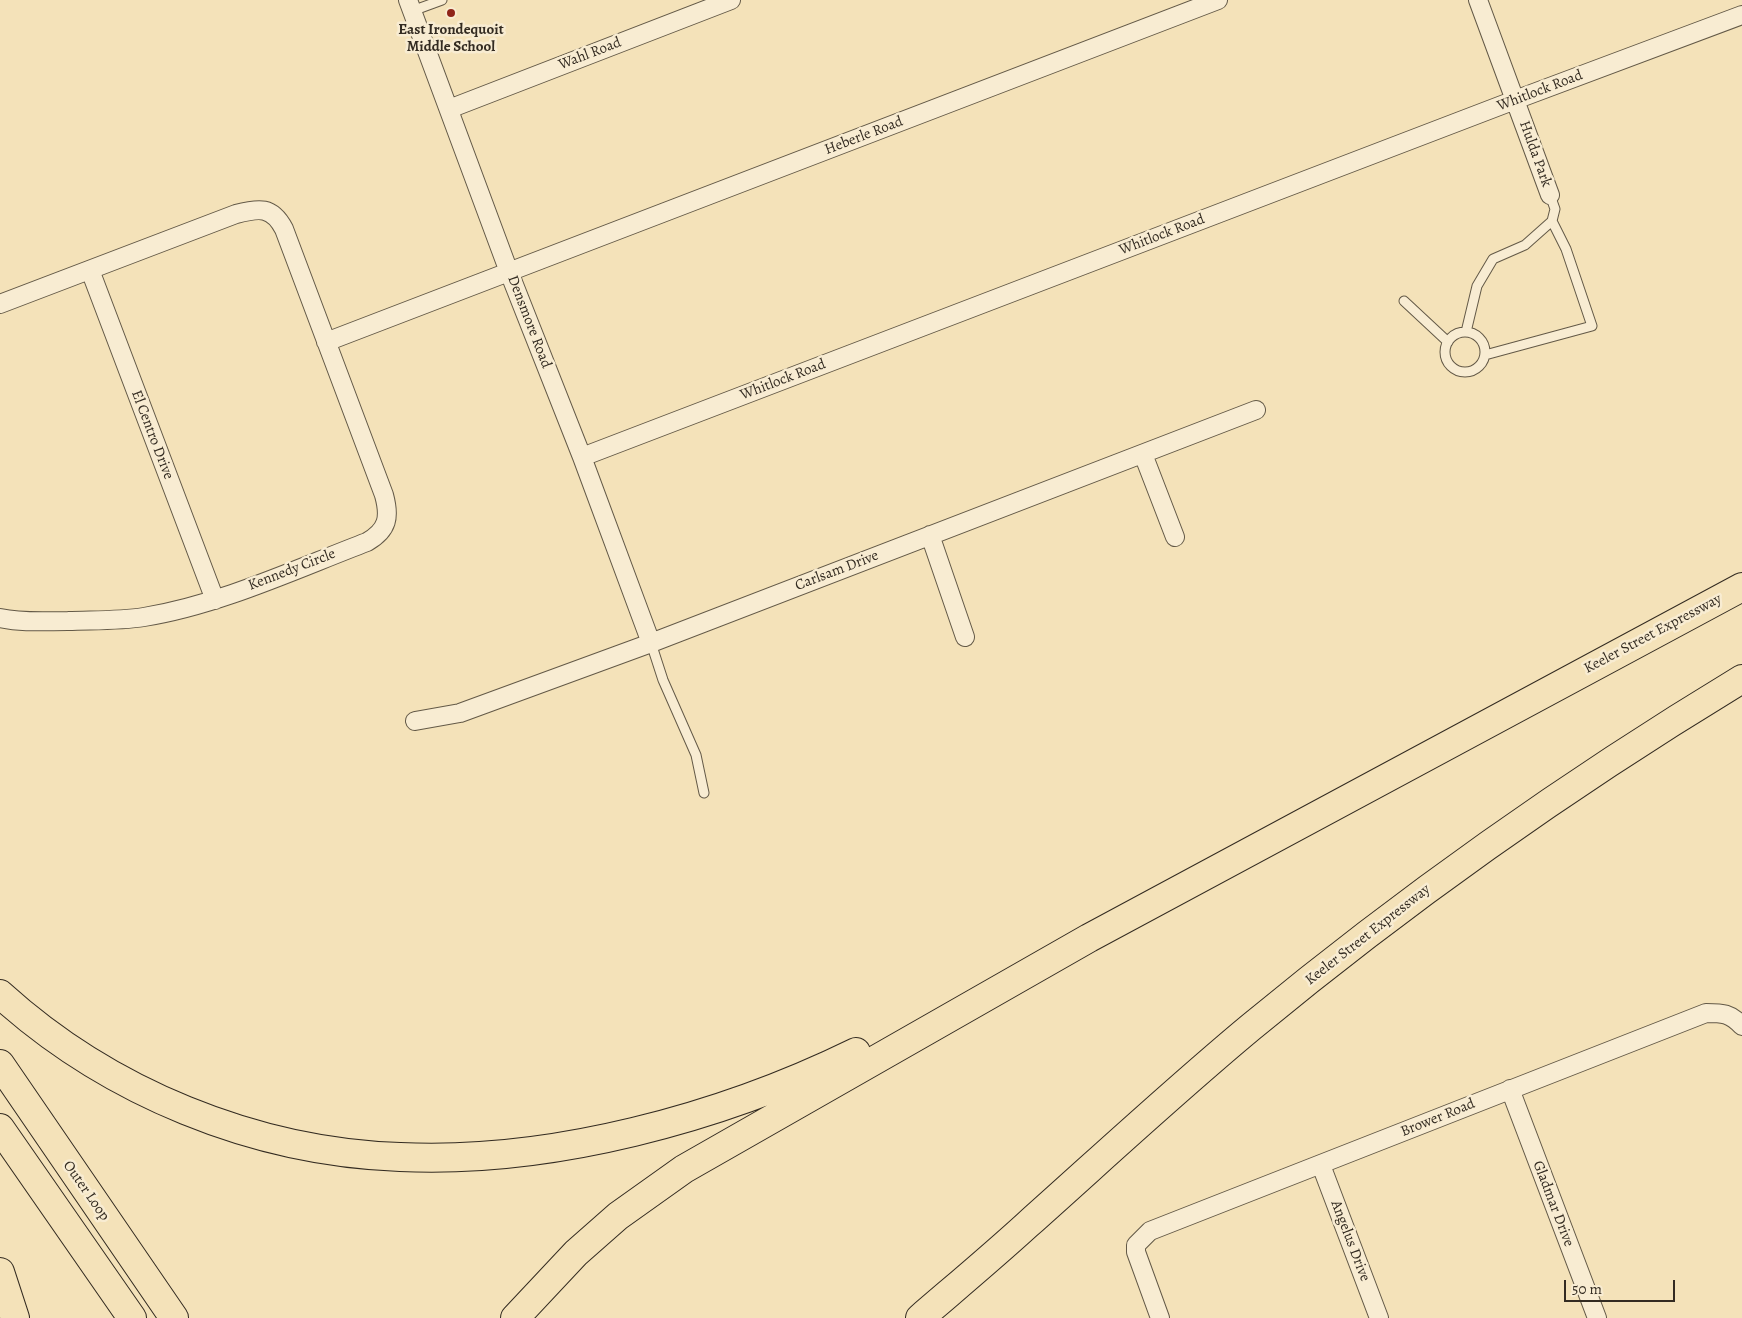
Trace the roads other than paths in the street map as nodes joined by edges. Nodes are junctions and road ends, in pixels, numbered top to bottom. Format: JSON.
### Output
{"nodes":[{"id":1,"x":442,"y":0,"type":"edge"},
{"id":2,"x":731,"y":0,"type":"edge"},
{"id":3,"x":1218,"y":0,"type":"edge"},
{"id":4,"x":1478,"y":0,"type":"edge"},
{"id":5,"x":410,"y":5,"type":"edge"},
{"id":6,"x":1742,"y":15,"type":"edge"},
{"id":7,"x":1516,"y":100,"type":"junction"},
{"id":8,"x":449,"y":109,"type":"junction"},
{"id":9,"x":1550,"y":195,"type":"joint"},
{"id":10,"x":1552,"y":222,"type":"junction"},
{"id":11,"x":90,"y":270,"type":"junction"},
{"id":12,"x":509,"y":272,"type":"junction"},
{"id":13,"x":1404,"y":301,"type":"dead end"},
{"id":14,"x":0,"y":304,"type":"edge"},
{"id":15,"x":1466,"y":332,"type":"junction"},
{"id":16,"x":326,"y":342,"type":"junction"},
{"id":17,"x":1448,"y":342,"type":"junction"},
{"id":18,"x":1485,"y":355,"type":"junction"},
{"id":19,"x":1256,"y":410,"type":"dead end"},
{"id":20,"x":1143,"y":454,"type":"junction"},
{"id":21,"x":582,"y":458,"type":"junction"},
{"id":22,"x":930,"y":535,"type":"junction"},
{"id":23,"x":1175,"y":537,"type":"dead end"},
{"id":24,"x":1742,"y":587,"type":"edge"},
{"id":25,"x":214,"y":600,"type":"junction"},
{"id":26,"x":0,"y":618,"type":"edge"},
{"id":27,"x":965,"y":637,"type":"dead end"},
{"id":28,"x":651,"y":643,"type":"junction"},
{"id":29,"x":1736,"y":684,"type":"edge"},
{"id":30,"x":415,"y":721,"type":"dead end"},
{"id":31,"x":704,"y":793,"type":"dead end"},
{"id":32,"x":1089,"y":938,"type":"junction"},
{"id":33,"x":0,"y":994,"type":"edge"},
{"id":34,"x":1742,"y":1026,"type":"edge"},
{"id":35,"x":0,"y":1064,"type":"edge"},
{"id":36,"x":1510,"y":1089,"type":"junction"},
{"id":37,"x":0,"y":1128,"type":"edge"},
{"id":38,"x":1321,"y":1164,"type":"junction"},
{"id":39,"x":1024,"y":1228,"type":"junction"},
{"id":40,"x":0,"y":1272,"type":"edge"},
{"id":41,"x":15,"y":1318,"type":"edge"},
{"id":42,"x":132,"y":1318,"type":"edge"},
{"id":43,"x":174,"y":1318,"type":"edge"},
{"id":44,"x":515,"y":1318,"type":"edge"},
{"id":45,"x":920,"y":1318,"type":"edge"},
{"id":46,"x":931,"y":1318,"type":"edge"},
{"id":47,"x":1160,"y":1318,"type":"edge"},
{"id":48,"x":1379,"y":1318,"type":"edge"},
{"id":49,"x":1597,"y":1318,"type":"edge"}],
"edges":[{"from":1,"to":5,"type":"lane"},
{"from":2,"to":8,"type":"street","name":"Wahl Road"},
{"from":3,"to":12,"type":"street","name":"Heberle Road"},
{"from":4,"to":7,"type":"street","name":"Hulda Park"},
{"from":5,"to":8,"type":"street","name":"Densmore Road"},
{"from":6,"to":7,"type":"street","name":"Whitlock Road"},
{"from":7,"to":9,"type":"street","name":"Hulda Park"},
{"from":7,"to":21,"type":"street","name":"Whitlock Road"},
{"from":8,"to":12,"type":"street","name":"Densmore Road"},
{"from":9,"to":10,"type":"lane"},
{"from":10,"to":15,"type":"lane"},
{"from":10,"to":18,"type":"lane"},
{"from":11,"to":14,"type":"street","name":"Kennedy Circle"},
{"from":11,"to":16,"type":"street","name":"Kennedy Circle"},
{"from":11,"to":25,"type":"street","name":"El Centro Drive"},
{"from":12,"to":16,"type":"street"},
{"from":12,"to":21,"type":"street","name":"Densmore Road"},
{"from":13,"to":17,"type":"lane"},
{"from":15,"to":17,"type":"lane"},
{"from":15,"to":18,"type":"lane"},
{"from":16,"to":25,"type":"street","name":"Kennedy Circle"},
{"from":17,"to":18,"type":"lane"},
{"from":19,"to":20,"type":"street","name":"Carlsam Drive"},
{"from":20,"to":22,"type":"street","name":"Carlsam Drive"},
{"from":20,"to":23,"type":"street"},
{"from":21,"to":28,"type":"street","name":"Densmore Road"},
{"from":22,"to":27,"type":"street"},
{"from":22,"to":28,"type":"street","name":"Carlsam Drive"},
{"from":24,"to":32,"type":"highway","name":"Keeler Street Expressway"},
{"from":25,"to":26,"type":"street","name":"Kennedy Circle"},
{"from":28,"to":30,"type":"street","name":"Carlsam Drive"},
{"from":28,"to":31,"type":"lane"},
{"from":29,"to":39,"type":"highway","name":"Keeler Street Expressway"},
{"from":32,"to":33,"type":"highway"},
{"from":32,"to":44,"type":"highway"},
{"from":34,"to":36,"type":"street","name":"Brower Road"},
{"from":35,"to":43,"type":"highway","name":"Outer Loop"},
{"from":36,"to":38,"type":"street","name":"Brower Road"},
{"from":36,"to":49,"type":"street","name":"Gladmar Drive"},
{"from":37,"to":42,"type":"highway"},
{"from":38,"to":47,"type":"street","name":"Brower Road"},
{"from":38,"to":48,"type":"street","name":"Angelus Drive"},
{"from":39,"to":45,"type":"highway"},
{"from":39,"to":46,"type":"highway"},
{"from":40,"to":41,"type":"highway"}]}
